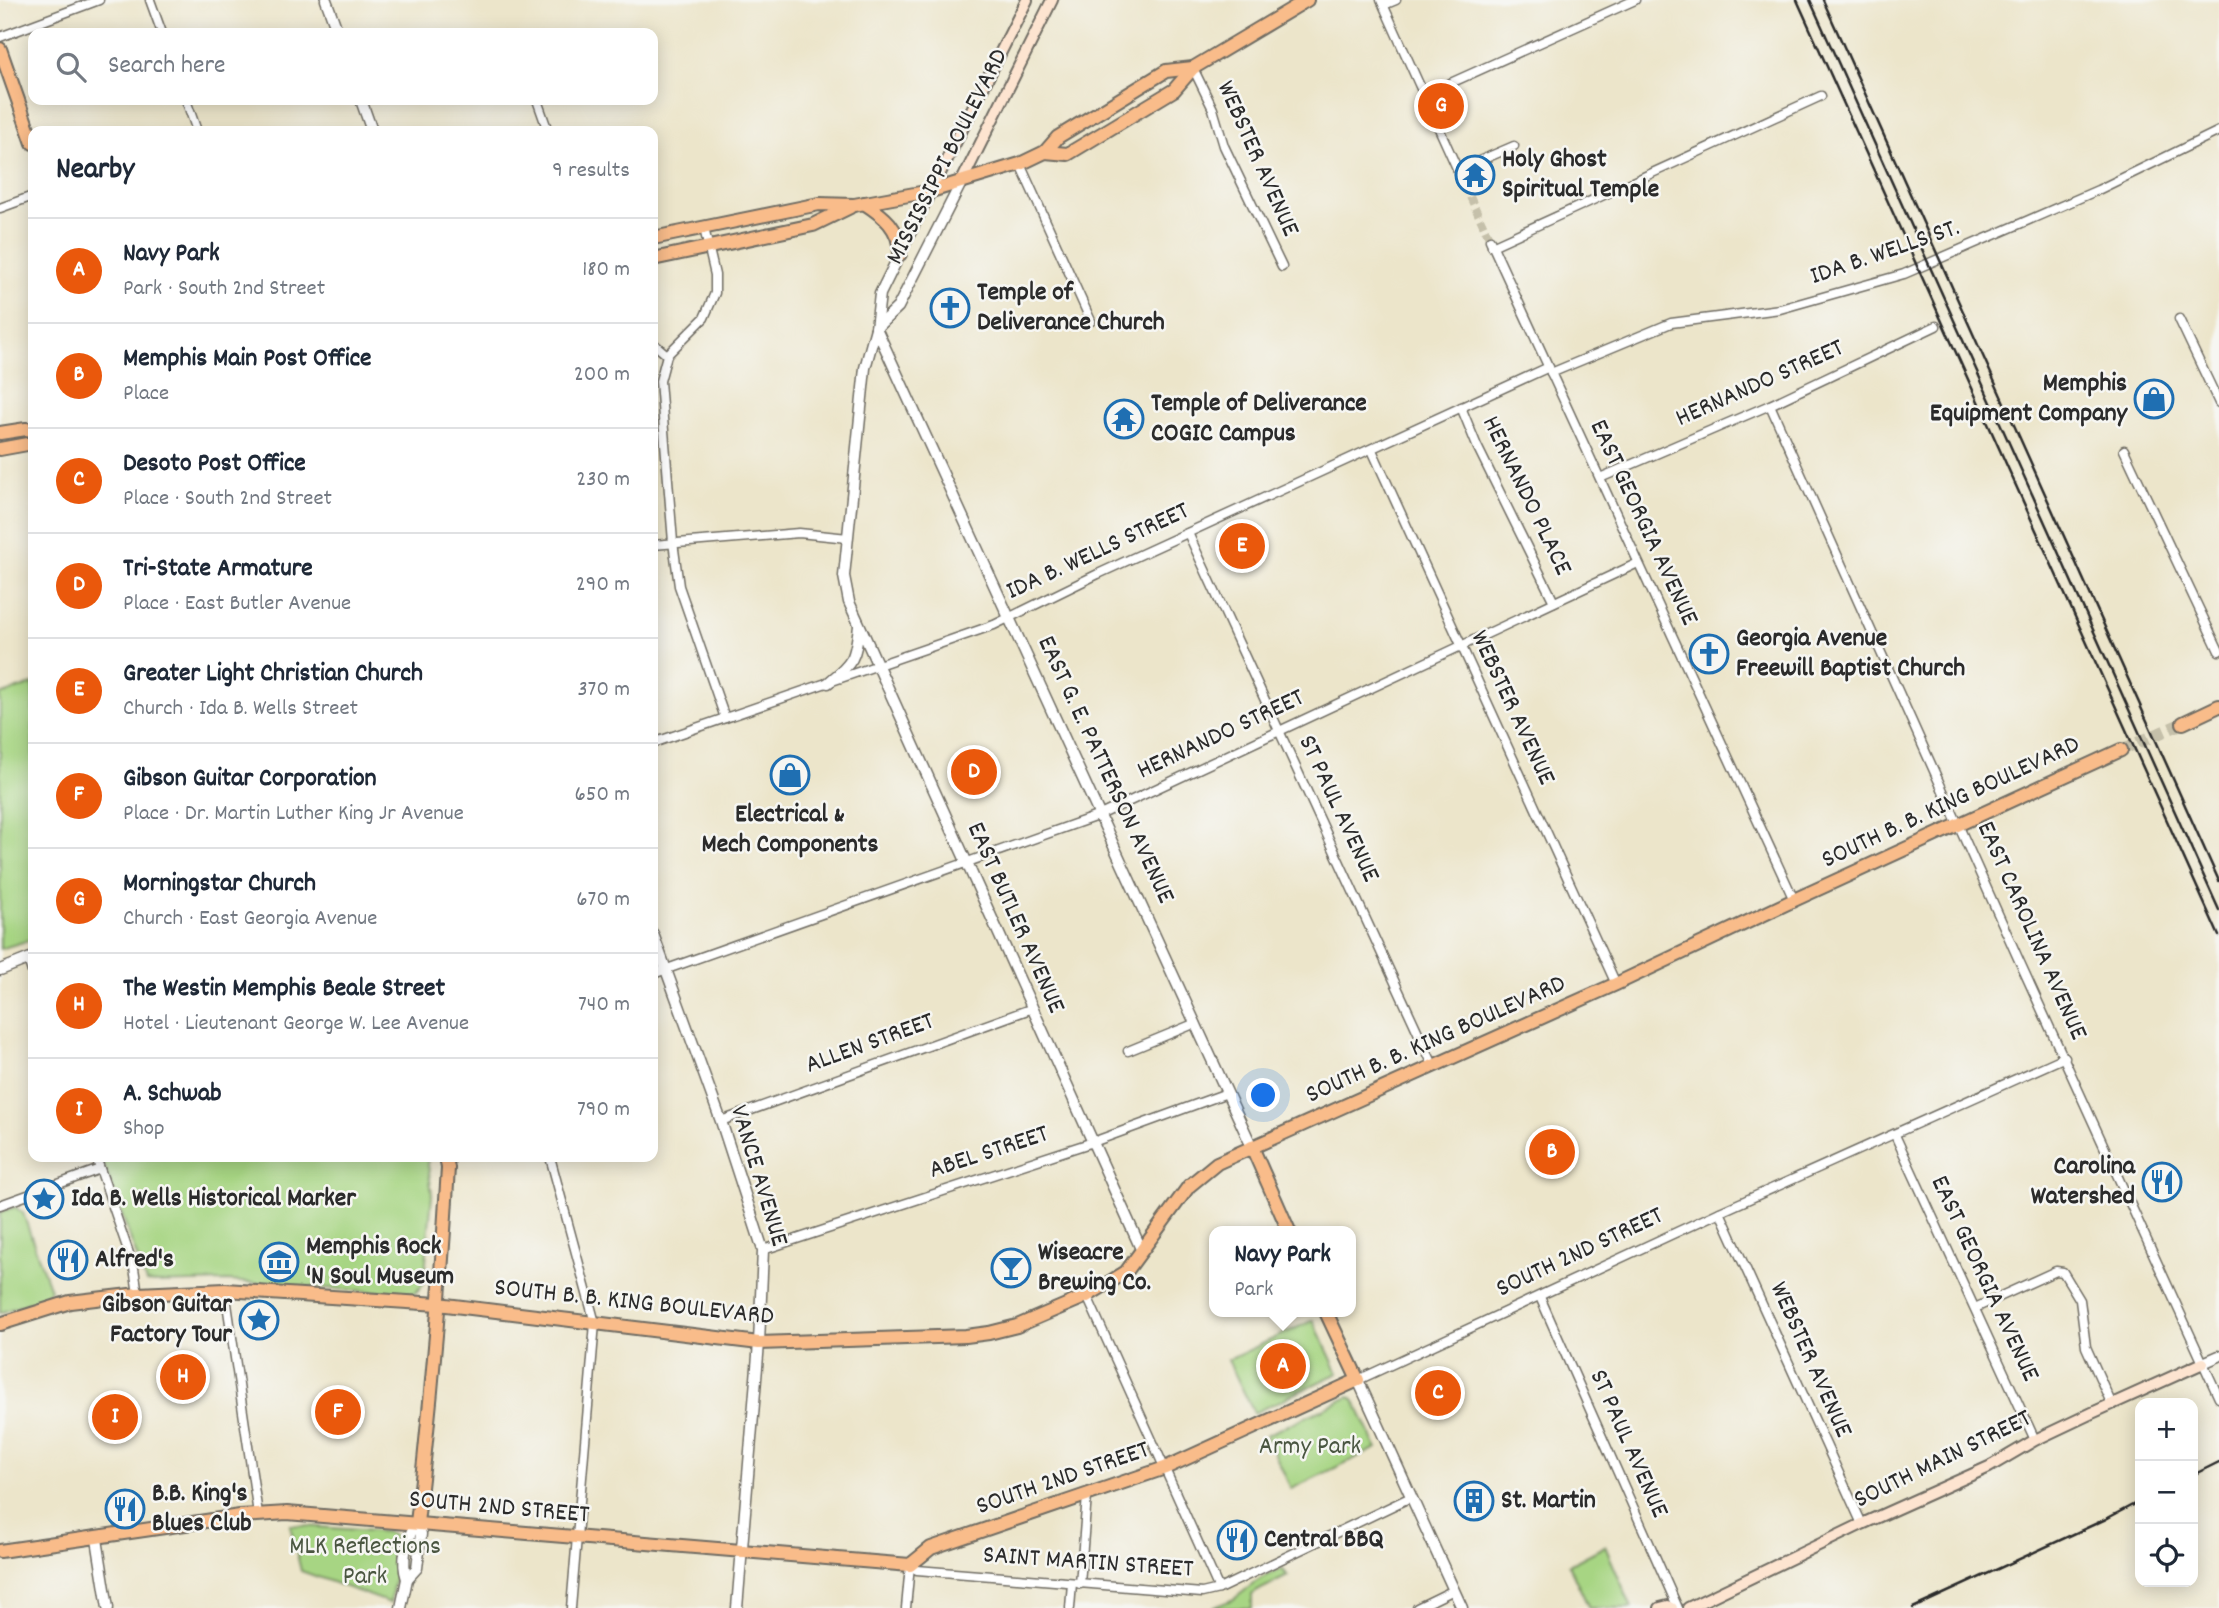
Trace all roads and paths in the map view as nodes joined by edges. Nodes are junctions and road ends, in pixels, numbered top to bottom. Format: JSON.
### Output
{"nodes":[{"id":1,"x":99,"y":0,"type":"edge"},
{"id":2,"x":150,"y":0,"type":"edge"},
{"id":3,"x":326,"y":0,"type":"edge"},
{"id":4,"x":1027,"y":0,"type":"edge"},
{"id":5,"x":1052,"y":0,"type":"edge"},
{"id":6,"x":1307,"y":0,"type":"edge"},
{"id":7,"x":1396,"y":0,"type":"edge"},
{"id":8,"x":1631,"y":1,"type":"edge"},
{"id":9,"x":1383,"y":3,"type":"edge"},
{"id":10,"x":160,"y":28,"type":"edge"},
{"id":11,"x":336,"y":28,"type":"edge"},
{"id":12,"x":0,"y":37,"type":"edge"},
{"id":13,"x":1007,"y":39,"type":"junction"},
{"id":14,"x":1028,"y":48,"type":"junction"},
{"id":15,"x":0,"y":49,"type":"edge"},
{"id":16,"x":1193,"y":68,"type":"junction"},
{"id":17,"x":1424,"y":95,"type":"junction"},
{"id":18,"x":1821,"y":96,"type":"dead end"},
{"id":19,"x":188,"y":105,"type":"edge"},
{"id":20,"x":363,"y":105,"type":"edge"},
{"id":21,"x":539,"y":105,"type":"edge"},
{"id":22,"x":195,"y":126,"type":"edge"},
{"id":23,"x":370,"y":126,"type":"edge"},
{"id":24,"x":546,"y":126,"type":"edge"},
{"id":25,"x":28,"y":129,"type":"edge"},
{"id":26,"x":2219,"y":131,"type":"edge"},
{"id":27,"x":1514,"y":146,"type":"dead end"},
{"id":28,"x":1045,"y":152,"type":"junction"},
{"id":29,"x":1020,"y":164,"type":"junction"},
{"id":30,"x":1458,"y":170,"type":"junction"},
{"id":31,"x":961,"y":183,"type":"junction"},
{"id":32,"x":1465,"y":187,"type":"tunnel mouth"},
{"id":33,"x":932,"y":191,"type":"junction"},
{"id":34,"x":28,"y":198,"type":"edge"},
{"id":35,"x":859,"y":204,"type":"junction"},
{"id":36,"x":0,"y":208,"type":"edge"},
{"id":37,"x":704,"y":228,"type":"junction"},
{"id":38,"x":658,"y":237,"type":"edge"},
{"id":39,"x":708,"y":246,"type":"junction"},
{"id":40,"x":900,"y":254,"type":"junction"},
{"id":41,"x":658,"y":258,"type":"edge"},
{"id":42,"x":1282,"y":267,"type":"dead end"},
{"id":43,"x":2179,"y":319,"type":"dead end"},
{"id":44,"x":1091,"y":320,"type":"dead end"},
{"id":45,"x":1936,"y":326,"type":"dead end"},
{"id":46,"x":876,"y":328,"type":"junction"},
{"id":47,"x":658,"y":347,"type":"edge"},
{"id":48,"x":667,"y":355,"type":"junction"},
{"id":49,"x":1550,"y":370,"type":"junction"},
{"id":50,"x":2219,"y":403,"type":"edge"},
{"id":51,"x":1770,"y":405,"type":"junction"},
{"id":52,"x":1461,"y":407,"type":"junction"},
{"id":53,"x":28,"y":429,"type":"edge"},
{"id":54,"x":0,"y":433,"type":"edge"},
{"id":55,"x":28,"y":444,"type":"edge"},
{"id":56,"x":0,"y":449,"type":"edge"},
{"id":57,"x":1372,"y":450,"type":"junction"},
{"id":58,"x":2124,"y":450,"type":"dead end"},
{"id":59,"x":1600,"y":478,"type":"junction"},
{"id":60,"x":1188,"y":533,"type":"junction"},
{"id":61,"x":848,"y":538,"type":"junction"},
{"id":62,"x":673,"y":542,"type":"junction"},
{"id":63,"x":658,"y":544,"type":"edge"},
{"id":64,"x":1638,"y":563,"type":"junction"},
{"id":65,"x":849,"y":602,"type":"joint"},
{"id":66,"x":1554,"y":602,"type":"junction"},
{"id":67,"x":1010,"y":617,"type":"junction"},
{"id":68,"x":860,"y":626,"type":"junction"},
{"id":69,"x":1460,"y":645,"type":"junction"},
{"id":70,"x":2219,"y":651,"type":"edge"},
{"id":71,"x":878,"y":666,"type":"junction"},
{"id":72,"x":828,"y":683,"type":"junction"},
{"id":73,"x":2219,"y":706,"type":"edge"},
{"id":74,"x":725,"y":718,"type":"junction"},
{"id":75,"x":2183,"y":723,"type":"tunnel mouth"},
{"id":76,"x":1280,"y":732,"type":"junction"},
{"id":77,"x":658,"y":741,"type":"edge"},
{"id":78,"x":2121,"y":751,"type":"tunnel mouth"},
{"id":79,"x":1100,"y":815,"type":"junction"},
{"id":80,"x":1960,"y":825,"type":"junction"},
{"id":81,"x":967,"y":862,"type":"junction"},
{"id":82,"x":1794,"y":900,"type":"junction"},
{"id":83,"x":658,"y":949,"type":"edge"},
{"id":84,"x":28,"y":959,"type":"edge"},
{"id":85,"x":0,"y":970,"type":"edge"},
{"id":86,"x":665,"y":970,"type":"junction"},
{"id":87,"x":658,"y":972,"type":"edge"},
{"id":88,"x":1616,"y":984,"type":"junction"},
{"id":89,"x":1033,"y":1009,"type":"junction"},
{"id":90,"x":1196,"y":1023,"type":"junction"},
{"id":91,"x":1128,"y":1051,"type":"dead end"},
{"id":92,"x":2065,"y":1057,"type":"junction"},
{"id":93,"x":1433,"y":1065,"type":"junction"},
{"id":94,"x":1227,"y":1093,"type":"junction"},
{"id":95,"x":721,"y":1121,"type":"junction"},
{"id":96,"x":1895,"y":1135,"type":"junction"},
{"id":97,"x":1093,"y":1142,"type":"junction"},
{"id":98,"x":1252,"y":1147,"type":"junction"},
{"id":99,"x":98,"y":1162,"type":"edge"},
{"id":100,"x":446,"y":1162,"type":"edge"},
{"id":101,"x":551,"y":1162,"type":"edge"},
{"id":102,"x":100,"y":1169,"type":"junction"},
{"id":103,"x":0,"y":1205,"type":"edge"},
{"id":104,"x":1720,"y":1212,"type":"junction"},
{"id":105,"x":1287,"y":1226,"type":"edge"},
{"id":106,"x":763,"y":1250,"type":"junction"},
{"id":107,"x":1142,"y":1251,"type":"junction"},
{"id":108,"x":225,"y":1290,"type":"junction"},
{"id":109,"x":138,"y":1294,"type":"junction"},
{"id":110,"x":1087,"y":1296,"type":"junction"},
{"id":111,"x":1540,"y":1297,"type":"junction"},
{"id":112,"x":438,"y":1304,"type":"junction"},
{"id":113,"x":1975,"y":1308,"type":"junction"},
{"id":114,"x":1328,"y":1317,"type":"edge"},
{"id":115,"x":595,"y":1323,"type":"junction"},
{"id":116,"x":0,"y":1324,"type":"edge"},
{"id":117,"x":759,"y":1343,"type":"junction"},
{"id":118,"x":2219,"y":1356,"type":"edge"},
{"id":119,"x":2203,"y":1363,"type":"junction"},
{"id":120,"x":1358,"y":1380,"type":"junction"},
{"id":121,"x":2219,"y":1398,"type":"edge"},
{"id":122,"x":2112,"y":1405,"type":"junction"},
{"id":123,"x":2035,"y":1440,"type":"junction"},
{"id":124,"x":1165,"y":1468,"type":"junction"},
{"id":125,"x":1087,"y":1496,"type":"junction"},
{"id":126,"x":1411,"y":1497,"type":"junction"},
{"id":127,"x":258,"y":1514,"type":"junction"},
{"id":128,"x":417,"y":1523,"type":"junction"},
{"id":129,"x":1862,"y":1524,"type":"junction"},
{"id":130,"x":577,"y":1537,"type":"junction"},
{"id":131,"x":97,"y":1539,"type":"junction"},
{"id":132,"x":741,"y":1550,"type":"junction"},
{"id":133,"x":0,"y":1551,"type":"edge"},
{"id":134,"x":910,"y":1564,"type":"junction"},
{"id":135,"x":1076,"y":1583,"type":"junction"},
{"id":136,"x":1219,"y":1589,"type":"junction"},
{"id":137,"x":1454,"y":1590,"type":"junction"},
{"id":138,"x":108,"y":1608,"type":"edge"},
{"id":139,"x":401,"y":1608,"type":"edge"},
{"id":140,"x":571,"y":1608,"type":"edge"},
{"id":141,"x":737,"y":1608,"type":"edge"},
{"id":142,"x":906,"y":1608,"type":"edge"},
{"id":143,"x":1070,"y":1608,"type":"edge"},
{"id":144,"x":1417,"y":1608,"type":"edge"},
{"id":145,"x":1462,"y":1608,"type":"edge"},
{"id":146,"x":1660,"y":1608,"type":"edge"},
{"id":147,"x":1672,"y":1608,"type":"edge"},
{"id":148,"x":1678,"y":1608,"type":"edge"},
{"id":149,"x":1688,"y":1608,"type":"edge"}],
"edges":[{"from":1,"to":12,"type":"street"},
{"from":2,"to":10,"type":"street"},
{"from":3,"to":11,"type":"street"},
{"from":4,"to":13,"type":"main road","name":"MISSISSIPPI BOULEVARD"},
{"from":5,"to":14,"type":"main road","name":"MISSISSIPPI BOULEVARD"},
{"from":6,"to":16,"type":"main road"},
{"from":7,"to":9,"type":"street"},
{"from":8,"to":17,"type":"street"},
{"from":9,"to":17,"type":"street"},
{"from":13,"to":14,"type":"main road"},
{"from":13,"to":33,"type":"main road","name":"MISSISSIPPI BOULEVARD"},
{"from":14,"to":31,"type":"main road","name":"MISSISSIPPI BOULEVARD"},
{"from":15,"to":25,"type":"main road"},
{"from":16,"to":28,"type":"main road"},
{"from":16,"to":28,"type":"main road"},
{"from":16,"to":42,"type":"street","name":"WEBSTER AVENUE"},
{"from":17,"to":30,"type":"street"},
{"from":18,"to":49,"type":"street","name":"EAST GEORGIA AVENUE"},
{"from":19,"to":22,"type":"street"},
{"from":20,"to":23,"type":"street"},
{"from":21,"to":24,"type":"street"},
{"from":26,"to":49,"type":"street","name":"IDA B. WELLS ST."},
{"from":27,"to":30,"type":"street"},
{"from":28,"to":29,"type":"main road"},
{"from":29,"to":31,"type":"main road"},
{"from":29,"to":44,"type":"street"},
{"from":30,"to":32,"type":"street"},
{"from":31,"to":33,"type":"main road"},
{"from":31,"to":46,"type":"street","name":"MISSISSIPPI BOULEVARD"},
{"from":33,"to":35,"type":"main road"},
{"from":33,"to":40,"type":"street","name":"MISSISSIPPI BOULEVARD"},
{"from":34,"to":36,"type":"street"},
{"from":35,"to":37,"type":"main road"},
{"from":35,"to":39,"type":"main road"},
{"from":35,"to":40,"type":"main road"},
{"from":37,"to":38,"type":"main road"},
{"from":37,"to":39,"type":"street"},
{"from":39,"to":41,"type":"main road"},
{"from":39,"to":48,"type":"street"},
{"from":40,"to":46,"type":"street","name":"MISSISSIPPI BOULEVARD"},
{"from":43,"to":50,"type":"street"},
{"from":45,"to":51,"type":"street","name":"HERNANDO STREET"},
{"from":46,"to":61,"type":"street","name":"MISSISSIPPI BOULEVARD"},
{"from":46,"to":67,"type":"street","name":"EAST G. E. PATTERSON AVENUE"},
{"from":47,"to":48,"type":"street"},
{"from":48,"to":62,"type":"street"},
{"from":49,"to":52,"type":"street","name":"IDA B. WELLS STREET"},
{"from":49,"to":59,"type":"street","name":"EAST GEORGIA AVENUE"},
{"from":51,"to":59,"type":"street","name":"HERNANDO STREET"},
{"from":51,"to":80,"type":"street","name":"EAST CAROLINA AVENUE"},
{"from":52,"to":57,"type":"street","name":"IDA B. WELLS STREET"},
{"from":52,"to":66,"type":"street","name":"HERNANDO PLACE"},
{"from":53,"to":54,"type":"main road"},
{"from":55,"to":56,"type":"main road"},
{"from":57,"to":60,"type":"street","name":"IDA B. WELLS STREET"},
{"from":57,"to":69,"type":"street","name":"WEBSTER AVENUE"},
{"from":58,"to":70,"type":"street"},
{"from":59,"to":64,"type":"street","name":"EAST GEORGIA AVENUE"},
{"from":60,"to":67,"type":"street","name":"IDA B. WELLS STREET"},
{"from":60,"to":76,"type":"street","name":"ST PAUL AVENUE"},
{"from":61,"to":62,"type":"street"},
{"from":61,"to":65,"type":"street","name":"MISSISSIPPI BOULEVARD"},
{"from":62,"to":63,"type":"street"},
{"from":62,"to":74,"type":"street"},
{"from":64,"to":66,"type":"street","name":"HERNANDO STREET"},
{"from":64,"to":82,"type":"street","name":"EAST GEORGIA AVENUE"},
{"from":65,"to":68,"type":"street","name":"EAST BUTLER AVENUE"},
{"from":66,"to":69,"type":"street","name":"HERNANDO STREET"},
{"from":67,"to":71,"type":"street","name":"IDA B. WELLS STREET"},
{"from":67,"to":79,"type":"street","name":"EAST G. E. PATTERSON AVENUE"},
{"from":68,"to":71,"type":"street","name":"EAST BUTLER AVENUE"},
{"from":68,"to":72,"type":"street"},
{"from":69,"to":76,"type":"street","name":"HERNANDO STREET"},
{"from":69,"to":88,"type":"street","name":"WEBSTER AVENUE"},
{"from":71,"to":72,"type":"street","name":"IDA B. WELLS STREET"},
{"from":71,"to":81,"type":"street","name":"EAST BUTLER AVENUE"},
{"from":72,"to":74,"type":"street","name":"IDA B. WELLS STREET"},
{"from":73,"to":75,"type":"main road"},
{"from":74,"to":77,"type":"street","name":"IDA B. WELLS STREET"},
{"from":76,"to":79,"type":"street","name":"HERNANDO STREET"},
{"from":76,"to":93,"type":"street","name":"ST PAUL AVENUE"},
{"from":78,"to":80,"type":"main road","name":"SOUTH B. B. KING BOULEVARD"},
{"from":79,"to":81,"type":"street","name":"HERNANDO STREET"},
{"from":79,"to":90,"type":"street","name":"EAST G. E. PATTERSON AVENUE"},
{"from":80,"to":82,"type":"main road","name":"SOUTH B. B. KING BOULEVARD"},
{"from":80,"to":92,"type":"street","name":"EAST CAROLINA AVENUE"},
{"from":81,"to":86,"type":"street","name":"HERNANDO STREET"},
{"from":81,"to":89,"type":"street","name":"EAST BUTLER AVENUE"},
{"from":82,"to":88,"type":"main road","name":"SOUTH B. B. KING BOULEVARD"},
{"from":83,"to":86,"type":"street","name":"VANCE AVENUE"},
{"from":84,"to":85,"type":"street"},
{"from":86,"to":87,"type":"street","name":"HERNANDO STREET"},
{"from":86,"to":95,"type":"street","name":"VANCE AVENUE"},
{"from":88,"to":93,"type":"main road","name":"SOUTH B. B. KING BOULEVARD"},
{"from":89,"to":95,"type":"street","name":"ALLEN STREET"},
{"from":89,"to":97,"type":"street","name":"EAST BUTLER AVENUE"},
{"from":90,"to":91,"type":"street"},
{"from":90,"to":94,"type":"street","name":"EAST G. E. PATTERSON AVENUE"},
{"from":92,"to":96,"type":"street","name":"SOUTH 2ND STREET"},
{"from":92,"to":119,"type":"street","name":"EAST CAROLINA AVENUE"},
{"from":93,"to":98,"type":"main road","name":"SOUTH B. B. KING BOULEVARD"},
{"from":94,"to":97,"type":"street","name":"ABEL STREET"},
{"from":94,"to":98,"type":"street","name":"EAST G. E. PATTERSON AVENUE"},
{"from":95,"to":106,"type":"street","name":"VANCE AVENUE"},
{"from":96,"to":104,"type":"street","name":"SOUTH 2ND STREET"},
{"from":96,"to":113,"type":"street","name":"EAST GEORGIA AVENUE"},
{"from":97,"to":106,"type":"street","name":"ABEL STREET"},
{"from":97,"to":107,"type":"street","name":"EAST BUTLER AVENUE"},
{"from":98,"to":105,"type":"main road","name":"EAST G. E. PATTERSON AVENUE"},
{"from":98,"to":107,"type":"main road","name":"SOUTH B. B. KING BOULEVARD"},
{"from":99,"to":102,"type":"street"},
{"from":100,"to":112,"type":"main road"},
{"from":101,"to":115,"type":"street"},
{"from":102,"to":103,"type":"street"},
{"from":102,"to":109,"type":"street"},
{"from":104,"to":111,"type":"street","name":"SOUTH 2ND STREET"},
{"from":104,"to":129,"type":"street","name":"WEBSTER AVENUE"},
{"from":106,"to":117,"type":"street","name":"VANCE AVENUE"},
{"from":107,"to":110,"type":"main road","name":"SOUTH B. B. KING BOULEVARD"},
{"from":108,"to":109,"type":"main road","name":"SOUTH B. B. KING BOULEVARD"},
{"from":108,"to":112,"type":"main road","name":"SOUTH B. B. KING BOULEVARD"},
{"from":108,"to":127,"type":"street"},
{"from":109,"to":116,"type":"main road","name":"SOUTH B. B. KING BOULEVARD"},
{"from":110,"to":117,"type":"main road","name":"SOUTH B. B. KING BOULEVARD"},
{"from":110,"to":124,"type":"street"},
{"from":111,"to":120,"type":"street","name":"SOUTH 2ND STREET"},
{"from":111,"to":148,"type":"street","name":"ST PAUL AVENUE"},
{"from":112,"to":115,"type":"main road","name":"SOUTH B. B. KING BOULEVARD"},
{"from":112,"to":128,"type":"main road"},
{"from":113,"to":122,"type":"street"},
{"from":113,"to":123,"type":"street","name":"EAST GEORGIA AVENUE"},
{"from":114,"to":120,"type":"main road"},
{"from":115,"to":117,"type":"main road","name":"SOUTH B. B. KING BOULEVARD"},
{"from":115,"to":130,"type":"street"},
{"from":117,"to":132,"type":"street","name":"VANCE AVENUE"},
{"from":118,"to":119,"type":"street","name":"SOUTH MAIN STREET"},
{"from":119,"to":121,"type":"street","name":"EAST CAROLINA AVENUE"},
{"from":119,"to":122,"type":"main road","name":"SOUTH MAIN STREET"},
{"from":120,"to":124,"type":"main road","name":"SOUTH 2ND STREET"},
{"from":120,"to":126,"type":"street"},
{"from":122,"to":123,"type":"main road","name":"SOUTH MAIN STREET"},
{"from":123,"to":129,"type":"main road","name":"SOUTH MAIN STREET"},
{"from":124,"to":125,"type":"main road","name":"SOUTH 2ND STREET"},
{"from":124,"to":136,"type":"street"},
{"from":125,"to":134,"type":"main road","name":"SOUTH 2ND STREET"},
{"from":125,"to":135,"type":"street"},
{"from":126,"to":136,"type":"street","name":"SAINT MARTIN STREET"},
{"from":126,"to":137,"type":"street"},
{"from":127,"to":128,"type":"main road","name":"SOUTH 2ND STREET"},
{"from":127,"to":131,"type":"main road","name":"SOUTH 2ND STREET"},
{"from":128,"to":130,"type":"main road","name":"SOUTH 2ND STREET"},
{"from":128,"to":139,"type":"street"},
{"from":129,"to":149,"type":"main road","name":"SOUTH MAIN STREET"},
{"from":130,"to":132,"type":"main road","name":"SOUTH 2ND STREET"},
{"from":130,"to":140,"type":"street"},
{"from":131,"to":133,"type":"main road","name":"SOUTH 2ND STREET"},
{"from":131,"to":138,"type":"street"},
{"from":132,"to":134,"type":"main road","name":"SOUTH 2ND STREET"},
{"from":132,"to":141,"type":"street","name":"VANCE AVENUE"},
{"from":134,"to":135,"type":"street","name":"SAINT MARTIN STREET"},
{"from":134,"to":142,"type":"street"},
{"from":135,"to":136,"type":"street","name":"SAINT MARTIN STREET"},
{"from":135,"to":143,"type":"street"},
{"from":137,"to":144,"type":"street"},
{"from":137,"to":145,"type":"street"},
{"from":146,"to":147,"type":"main road"}]}
